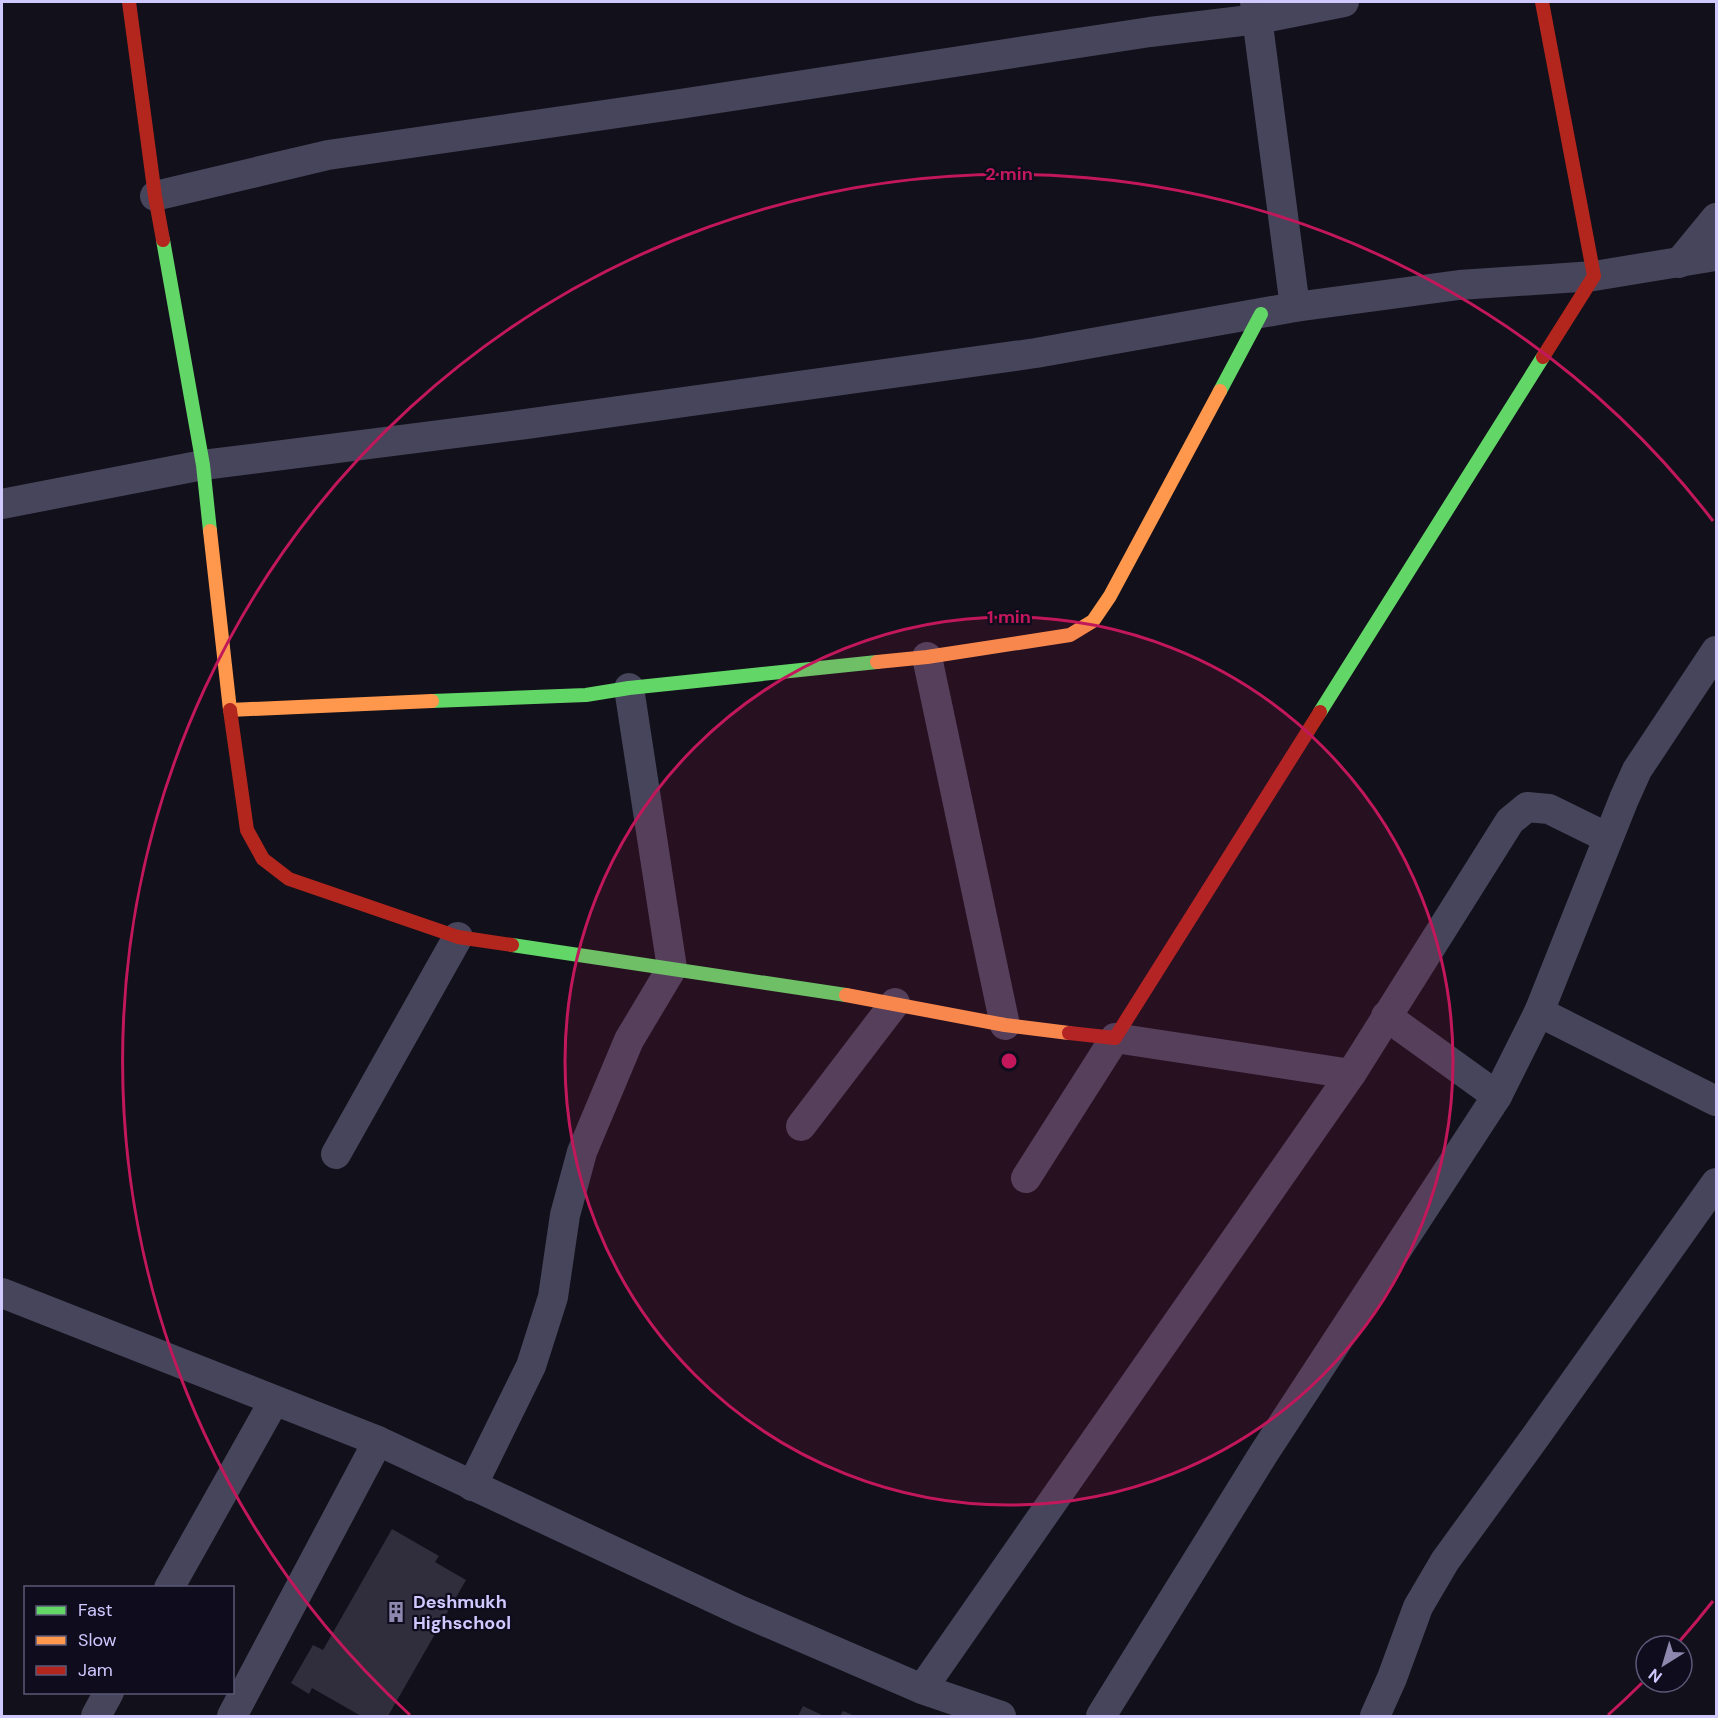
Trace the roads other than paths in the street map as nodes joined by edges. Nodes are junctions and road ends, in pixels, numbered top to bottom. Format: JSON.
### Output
{"nodes":[{"id":1,"x":129,"y":2,"type":"edge"},
{"id":2,"x":1344,"y":2,"type":"edge"},
{"id":3,"x":1542,"y":2,"type":"edge"},
{"id":4,"x":1256,"y":10,"type":"edge"},
{"id":5,"x":155,"y":196,"type":"junction"},
{"id":6,"x":1716,"y":218,"type":"edge"},
{"id":7,"x":1716,"y":256,"type":"edge"},
{"id":8,"x":1679,"y":262,"type":"junction"},
{"id":9,"x":1594,"y":276,"type":"junction"},
{"id":10,"x":1295,"y":307,"type":"junction"},
{"id":11,"x":1261,"y":314,"type":"junction"},
{"id":12,"x":203,"y":465,"type":"junction"},
{"id":13,"x":2,"y":504,"type":"edge"},
{"id":14,"x":1716,"y":651,"type":"edge"},
{"id":15,"x":927,"y":657,"type":"junction"},
{"id":16,"x":629,"y":688,"type":"junction"},
{"id":17,"x":230,"y":710,"type":"junction"},
{"id":18,"x":1608,"y":838,"type":"junction"},
{"id":19,"x":458,"y":937,"type":"junction"},
{"id":20,"x":672,"y":968,"type":"junction"},
{"id":21,"x":895,"y":1003,"type":"junction"},
{"id":22,"x":1539,"y":1012,"type":"junction"},
{"id":23,"x":1386,"y":1016,"type":"junction"},
{"id":24,"x":1005,"y":1025,"type":"junction"},
{"id":25,"x":1115,"y":1038,"type":"junction"},
{"id":26,"x":1351,"y":1074,"type":"junction"},
{"id":27,"x":1497,"y":1096,"type":"junction"},
{"id":28,"x":1716,"y":1101,"type":"edge"},
{"id":29,"x":801,"y":1126,"type":"dead end"},
{"id":30,"x":336,"y":1154,"type":"dead end"},
{"id":31,"x":1026,"y":1178,"type":"dead end"},
{"id":32,"x":1716,"y":1183,"type":"edge"},
{"id":33,"x":2,"y":1293,"type":"edge"},
{"id":34,"x":274,"y":1401,"type":"junction"},
{"id":35,"x":378,"y":1441,"type":"junction"},
{"id":36,"x":472,"y":1486,"type":"junction"},
{"id":37,"x":170,"y":1586,"type":"edge"},
{"id":38,"x":922,"y":1689,"type":"junction"},
{"id":39,"x":108,"y":1694,"type":"edge"},
{"id":40,"x":96,"y":1716,"type":"edge"},
{"id":41,"x":232,"y":1716,"type":"edge"},
{"id":42,"x":1001,"y":1716,"type":"edge"},
{"id":43,"x":1101,"y":1716,"type":"edge"},
{"id":44,"x":1374,"y":1716,"type":"edge"}],
"edges":[{"from":1,"to":5,"type":"street"},
{"from":2,"to":4,"type":"street"},
{"from":3,"to":9,"type":"street"},
{"from":4,"to":5,"type":"street"},
{"from":4,"to":10,"type":"street"},
{"from":5,"to":12,"type":"street"},
{"from":6,"to":8,"type":"street"},
{"from":7,"to":8,"type":"street"},
{"from":8,"to":9,"type":"street"},
{"from":9,"to":10,"type":"street"},
{"from":9,"to":25,"type":"street"},
{"from":10,"to":11,"type":"street"},
{"from":11,"to":12,"type":"street"},
{"from":11,"to":15,"type":"street"},
{"from":12,"to":13,"type":"street"},
{"from":12,"to":17,"type":"street"},
{"from":14,"to":18,"type":"street"},
{"from":15,"to":16,"type":"street"},
{"from":15,"to":24,"type":"street"},
{"from":16,"to":17,"type":"street"},
{"from":16,"to":20,"type":"street"},
{"from":17,"to":19,"type":"street"},
{"from":18,"to":22,"type":"street"},
{"from":18,"to":23,"type":"street"},
{"from":19,"to":20,"type":"street"},
{"from":19,"to":30,"type":"street"},
{"from":20,"to":21,"type":"street"},
{"from":20,"to":36,"type":"street"},
{"from":21,"to":24,"type":"street"},
{"from":21,"to":29,"type":"street"},
{"from":22,"to":27,"type":"street"},
{"from":22,"to":28,"type":"street"},
{"from":23,"to":26,"type":"street"},
{"from":23,"to":27,"type":"street"},
{"from":24,"to":25,"type":"street"},
{"from":25,"to":26,"type":"street"},
{"from":25,"to":31,"type":"street"},
{"from":26,"to":38,"type":"street"},
{"from":27,"to":43,"type":"street"},
{"from":32,"to":44,"type":"street"},
{"from":33,"to":34,"type":"street"},
{"from":34,"to":35,"type":"street"},
{"from":34,"to":37,"type":"street"},
{"from":35,"to":36,"type":"street"},
{"from":35,"to":41,"type":"street"},
{"from":36,"to":38,"type":"street"},
{"from":38,"to":42,"type":"street"},
{"from":39,"to":40,"type":"street"}]}
